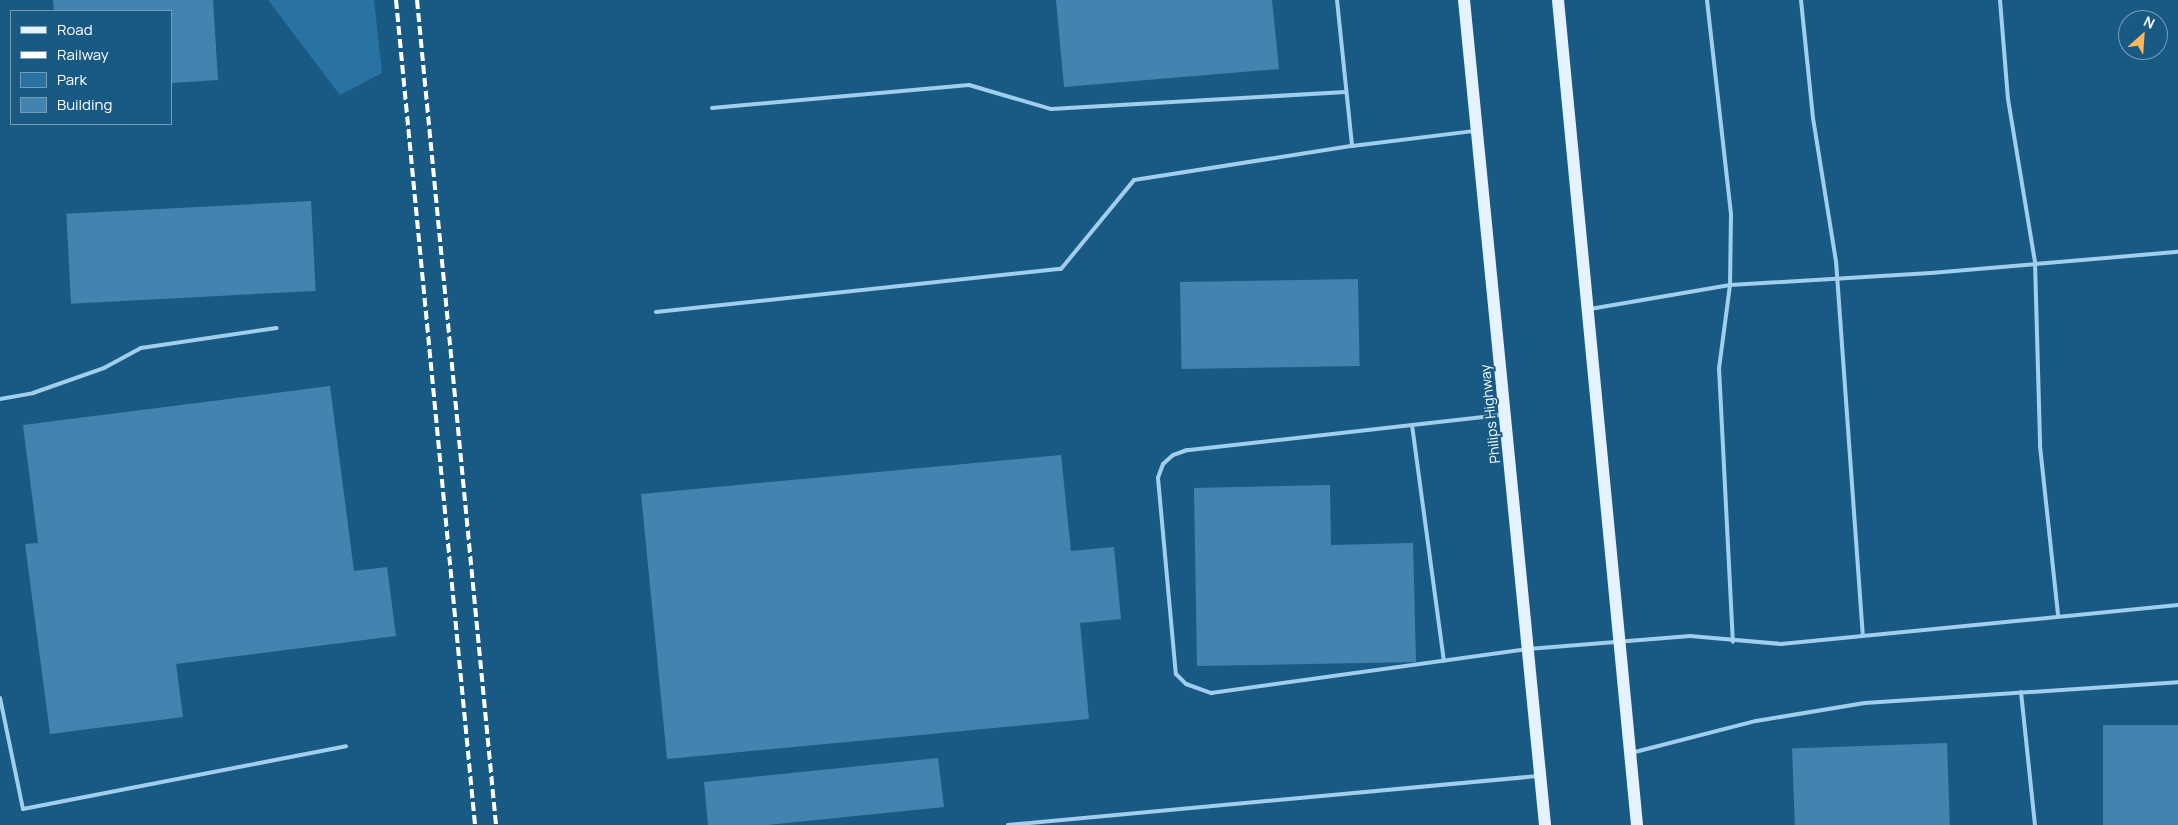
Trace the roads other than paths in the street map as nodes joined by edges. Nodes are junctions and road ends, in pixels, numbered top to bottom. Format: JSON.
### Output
{"nodes":[{"id":1,"x":1337,"y":0,"type":"edge"},
{"id":2,"x":1464,"y":0,"type":"edge"},
{"id":3,"x":1558,"y":0,"type":"edge"},
{"id":4,"x":1707,"y":0,"type":"edge"},
{"id":5,"x":1801,"y":0,"type":"edge"},
{"id":6,"x":2000,"y":0,"type":"edge"},
{"id":7,"x":1346,"y":92,"type":"junction"},
{"id":8,"x":712,"y":108,"type":"dead end"},
{"id":9,"x":1477,"y":131,"type":"junction"},
{"id":10,"x":1352,"y":146,"type":"junction"},
{"id":11,"x":2178,"y":252,"type":"edge"},
{"id":12,"x":2034,"y":262,"type":"junction"},
{"id":13,"x":1835,"y":278,"type":"junction"},
{"id":14,"x":1730,"y":285,"type":"junction"},
{"id":15,"x":1588,"y":310,"type":"junction"},
{"id":16,"x":656,"y":312,"type":"dead end"},
{"id":17,"x":277,"y":328,"type":"dead end"},
{"id":18,"x":0,"y":399,"type":"edge"},
{"id":19,"x":1505,"y":415,"type":"junction"},
{"id":20,"x":1412,"y":425,"type":"junction"},
{"id":21,"x":2178,"y":605,"type":"edge"},
{"id":22,"x":2058,"y":615,"type":"junction"},
{"id":23,"x":1863,"y":634,"type":"junction"},
{"id":24,"x":1619,"y":642,"type":"junction"},
{"id":25,"x":1733,"y":642,"type":"junction"},
{"id":26,"x":1528,"y":649,"type":"junction"},
{"id":27,"x":1444,"y":661,"type":"junction"},
{"id":28,"x":2178,"y":682,"type":"edge"},
{"id":29,"x":2021,"y":692,"type":"junction"},
{"id":30,"x":0,"y":698,"type":"edge"},
{"id":31,"x":346,"y":746,"type":"dead end"},
{"id":32,"x":1630,"y":753,"type":"junction"},
{"id":33,"x":1540,"y":776,"type":"junction"},
{"id":34,"x":1008,"y":825,"type":"edge"},
{"id":35,"x":1545,"y":825,"type":"edge"},
{"id":36,"x":1637,"y":825,"type":"edge"},
{"id":37,"x":2035,"y":825,"type":"edge"}],
"edges":[{"from":1,"to":7,"type":"lane"},
{"from":2,"to":9,"type":"main road","name":"Philips Highway"},
{"from":3,"to":15,"type":"main road"},
{"from":4,"to":14,"type":"lane"},
{"from":5,"to":13,"type":"lane"},
{"from":6,"to":12,"type":"lane"},
{"from":7,"to":8,"type":"lane"},
{"from":7,"to":10,"type":"lane"},
{"from":9,"to":10,"type":"lane"},
{"from":9,"to":19,"type":"main road","name":"Philips Highway"},
{"from":10,"to":16,"type":"lane"},
{"from":11,"to":12,"type":"lane"},
{"from":12,"to":13,"type":"lane"},
{"from":12,"to":22,"type":"lane"},
{"from":13,"to":14,"type":"lane"},
{"from":13,"to":23,"type":"lane"},
{"from":14,"to":15,"type":"lane"},
{"from":14,"to":25,"type":"lane"},
{"from":15,"to":24,"type":"main road"},
{"from":17,"to":18,"type":"lane"},
{"from":19,"to":20,"type":"lane"},
{"from":19,"to":26,"type":"main road","name":"Philips Highway"},
{"from":20,"to":27,"type":"lane"},
{"from":20,"to":27,"type":"lane"},
{"from":21,"to":22,"type":"lane"},
{"from":22,"to":23,"type":"lane"},
{"from":23,"to":25,"type":"lane"},
{"from":24,"to":25,"type":"lane"},
{"from":24,"to":26,"type":"lane"},
{"from":24,"to":32,"type":"main road"},
{"from":26,"to":27,"type":"lane"},
{"from":26,"to":33,"type":"main road","name":"Philips Highway"},
{"from":28,"to":29,"type":"lane"},
{"from":29,"to":32,"type":"lane"},
{"from":29,"to":37,"type":"lane"},
{"from":30,"to":31,"type":"lane"},
{"from":32,"to":36,"type":"main road"},
{"from":33,"to":34,"type":"lane"},
{"from":33,"to":35,"type":"main road","name":"Philips Highway"}]}
